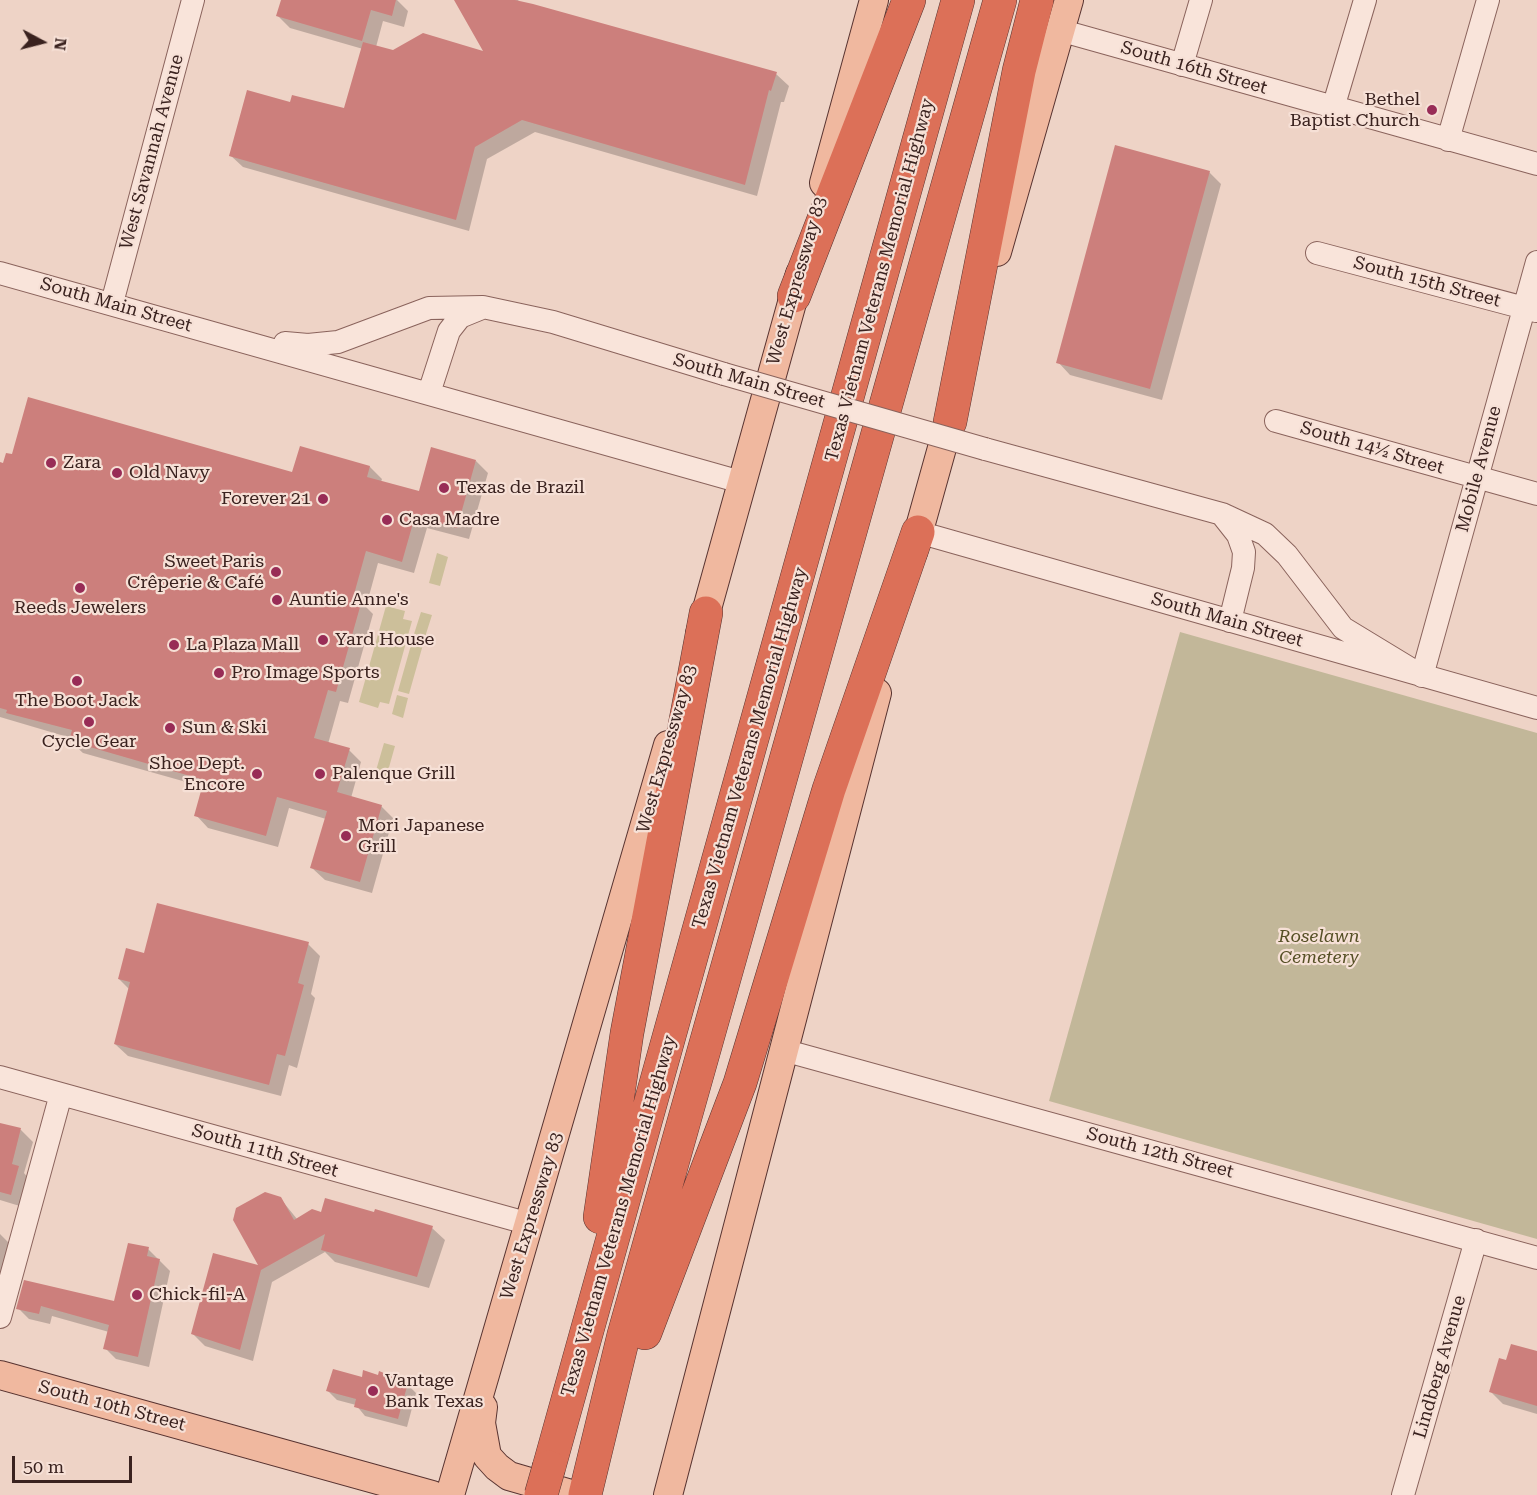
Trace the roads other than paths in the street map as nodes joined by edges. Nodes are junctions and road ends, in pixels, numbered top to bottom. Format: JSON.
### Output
{"nodes":[{"id":1,"x":193,"y":0,"type":"edge"},
{"id":2,"x":874,"y":0,"type":"edge"},
{"id":3,"x":909,"y":0,"type":"edge"},
{"id":4,"x":958,"y":0,"type":"edge"},
{"id":5,"x":1000,"y":0,"type":"edge"},
{"id":6,"x":1037,"y":0,"type":"edge"},
{"id":7,"x":1069,"y":0,"type":"edge"},
{"id":8,"x":1201,"y":0,"type":"edge"},
{"id":9,"x":1365,"y":0,"type":"edge"},
{"id":10,"x":1488,"y":0,"type":"edge"},
{"id":11,"x":1059,"y":30,"type":"junction"},
{"id":12,"x":1182,"y":65,"type":"junction"},
{"id":13,"x":1333,"y":108,"type":"junction"},
{"id":14,"x":1448,"y":140,"type":"junction"},
{"id":15,"x":1537,"y":164,"type":"edge"},
{"id":16,"x":1317,"y":253,"type":"dead end"},
{"id":17,"x":1537,"y":262,"type":"edge"},
{"id":18,"x":0,"y":273,"type":"edge"},
{"id":19,"x":794,"y":296,"type":"junction"},
{"id":20,"x":112,"y":303,"type":"junction"},
{"id":21,"x":483,"y":308,"type":"junction"},
{"id":22,"x":1530,"y":309,"type":"edge"},
{"id":23,"x":232,"y":338,"type":"junction"},
{"id":24,"x":429,"y":393,"type":"junction"},
{"id":25,"x":950,"y":422,"type":"junction"},
{"id":26,"x":1276,"y":422,"type":"dead end"},
{"id":27,"x":1478,"y":477,"type":"junction"},
{"id":28,"x":741,"y":482,"type":"junction"},
{"id":29,"x":1537,"y":494,"type":"edge"},
{"id":30,"x":1222,"y":514,"type":"junction"},
{"id":31,"x":918,"y":532,"type":"junction"},
{"id":32,"x":706,"y":613,"type":"junction"},
{"id":33,"x":1230,"y":621,"type":"junction"},
{"id":34,"x":1422,"y":676,"type":"junction"},
{"id":35,"x":1537,"y":708,"type":"edge"},
{"id":36,"x":783,"y":1050,"type":"junction"},
{"id":37,"x":0,"y":1077,"type":"edge"},
{"id":38,"x":61,"y":1094,"type":"junction"},
{"id":39,"x":530,"y":1224,"type":"junction"},
{"id":40,"x":1476,"y":1240,"type":"junction"},
{"id":41,"x":1537,"y":1258,"type":"edge"},
{"id":42,"x":0,"y":1317,"type":"edge"},
{"id":43,"x":580,"y":1348,"type":"junction"},
{"id":44,"x":485,"y":1369,"type":"junction"},
{"id":45,"x":0,"y":1375,"type":"edge"},
{"id":46,"x":545,"y":1481,"type":"edge"},
{"id":47,"x":672,"y":1482,"type":"edge"},
{"id":48,"x":583,"y":1489,"type":"edge"},
{"id":49,"x":432,"y":1495,"type":"edge"},
{"id":50,"x":450,"y":1495,"type":"edge"},
{"id":51,"x":652,"y":1495,"type":"edge"},
{"id":52,"x":1403,"y":1495,"type":"edge"}],
"edges":[{"from":1,"to":20,"type":"street","name":"West Savannah Avenue"},
{"from":2,"to":19,"type":"main road","name":"West Expressway 83"},
{"from":3,"to":19,"type":"highway"},
{"from":4,"to":43,"type":"highway","name":"Texas Vietnam Veterans Memorial Highway"},
{"from":5,"to":48,"type":"highway","name":"Texas Vietnam Veterans Memorial Highway"},
{"from":6,"to":25,"type":"highway"},
{"from":7,"to":11,"type":"main road"},
{"from":8,"to":12,"type":"street"},
{"from":9,"to":13,"type":"street"},
{"from":10,"to":14,"type":"street"},
{"from":11,"to":12,"type":"street","name":"South 16th Street"},
{"from":11,"to":25,"type":"main road"},
{"from":12,"to":13,"type":"street","name":"South 16th Street"},
{"from":13,"to":14,"type":"street","name":"South 16th Street"},
{"from":14,"to":15,"type":"street","name":"South 16th Street"},
{"from":16,"to":22,"type":"street","name":"South 15th Street"},
{"from":17,"to":22,"type":"street","name":"Mobile Avenue"},
{"from":18,"to":20,"type":"street","name":"South Main Street"},
{"from":19,"to":28,"type":"main road","name":"West Expressway 83"},
{"from":20,"to":23,"type":"street","name":"South Main Street"},
{"from":21,"to":23,"type":"street","name":"South Main Street"},
{"from":21,"to":24,"type":"street"},
{"from":21,"to":30,"type":"street","name":"South Main Street","bridge":true},
{"from":22,"to":27,"type":"street","name":"Mobile Avenue"},
{"from":23,"to":24,"type":"street","name":"South Main Street"},
{"from":24,"to":28,"type":"street","name":"South Main Street"},
{"from":25,"to":31,"type":"main road"},
{"from":26,"to":27,"type":"street","name":"South 14½ Street"},
{"from":27,"to":29,"type":"street","name":"South 14½ Street"},
{"from":27,"to":34,"type":"street","name":"Mobile Avenue"},
{"from":28,"to":32,"type":"main road","name":"West Expressway 83"},
{"from":30,"to":33,"type":"street"},
{"from":30,"to":34,"type":"street","name":"South Main Street"},
{"from":31,"to":33,"type":"street","name":"South Main Street"},
{"from":31,"to":36,"type":"main road"},
{"from":31,"to":48,"type":"highway"},
{"from":32,"to":39,"type":"main road","name":"West Expressway 83"},
{"from":32,"to":43,"type":"highway"},
{"from":33,"to":34,"type":"street","name":"South Main Street"},
{"from":34,"to":35,"type":"street","name":"South Main Street"},
{"from":36,"to":40,"type":"street","name":"South 12th Street"},
{"from":36,"to":47,"type":"main road"},
{"from":37,"to":38,"type":"street","name":"South 11th Street"},
{"from":38,"to":39,"type":"street","name":"South 11th Street"},
{"from":38,"to":42,"type":"street"},
{"from":39,"to":44,"type":"main road","name":"West Expressway 83"},
{"from":40,"to":41,"type":"street","name":"South 12th Street"},
{"from":40,"to":52,"type":"street","name":"Lindberg Avenue"},
{"from":43,"to":46,"type":"highway","name":"Texas Vietnam Veterans Memorial Highway"},
{"from":44,"to":48,"type":"main road"},
{"from":44,"to":50,"type":"main road","name":"West Expressway 83"},
{"from":45,"to":49,"type":"main road","name":"South 10th Street"},
{"from":47,"to":51,"type":"main road"}]}
